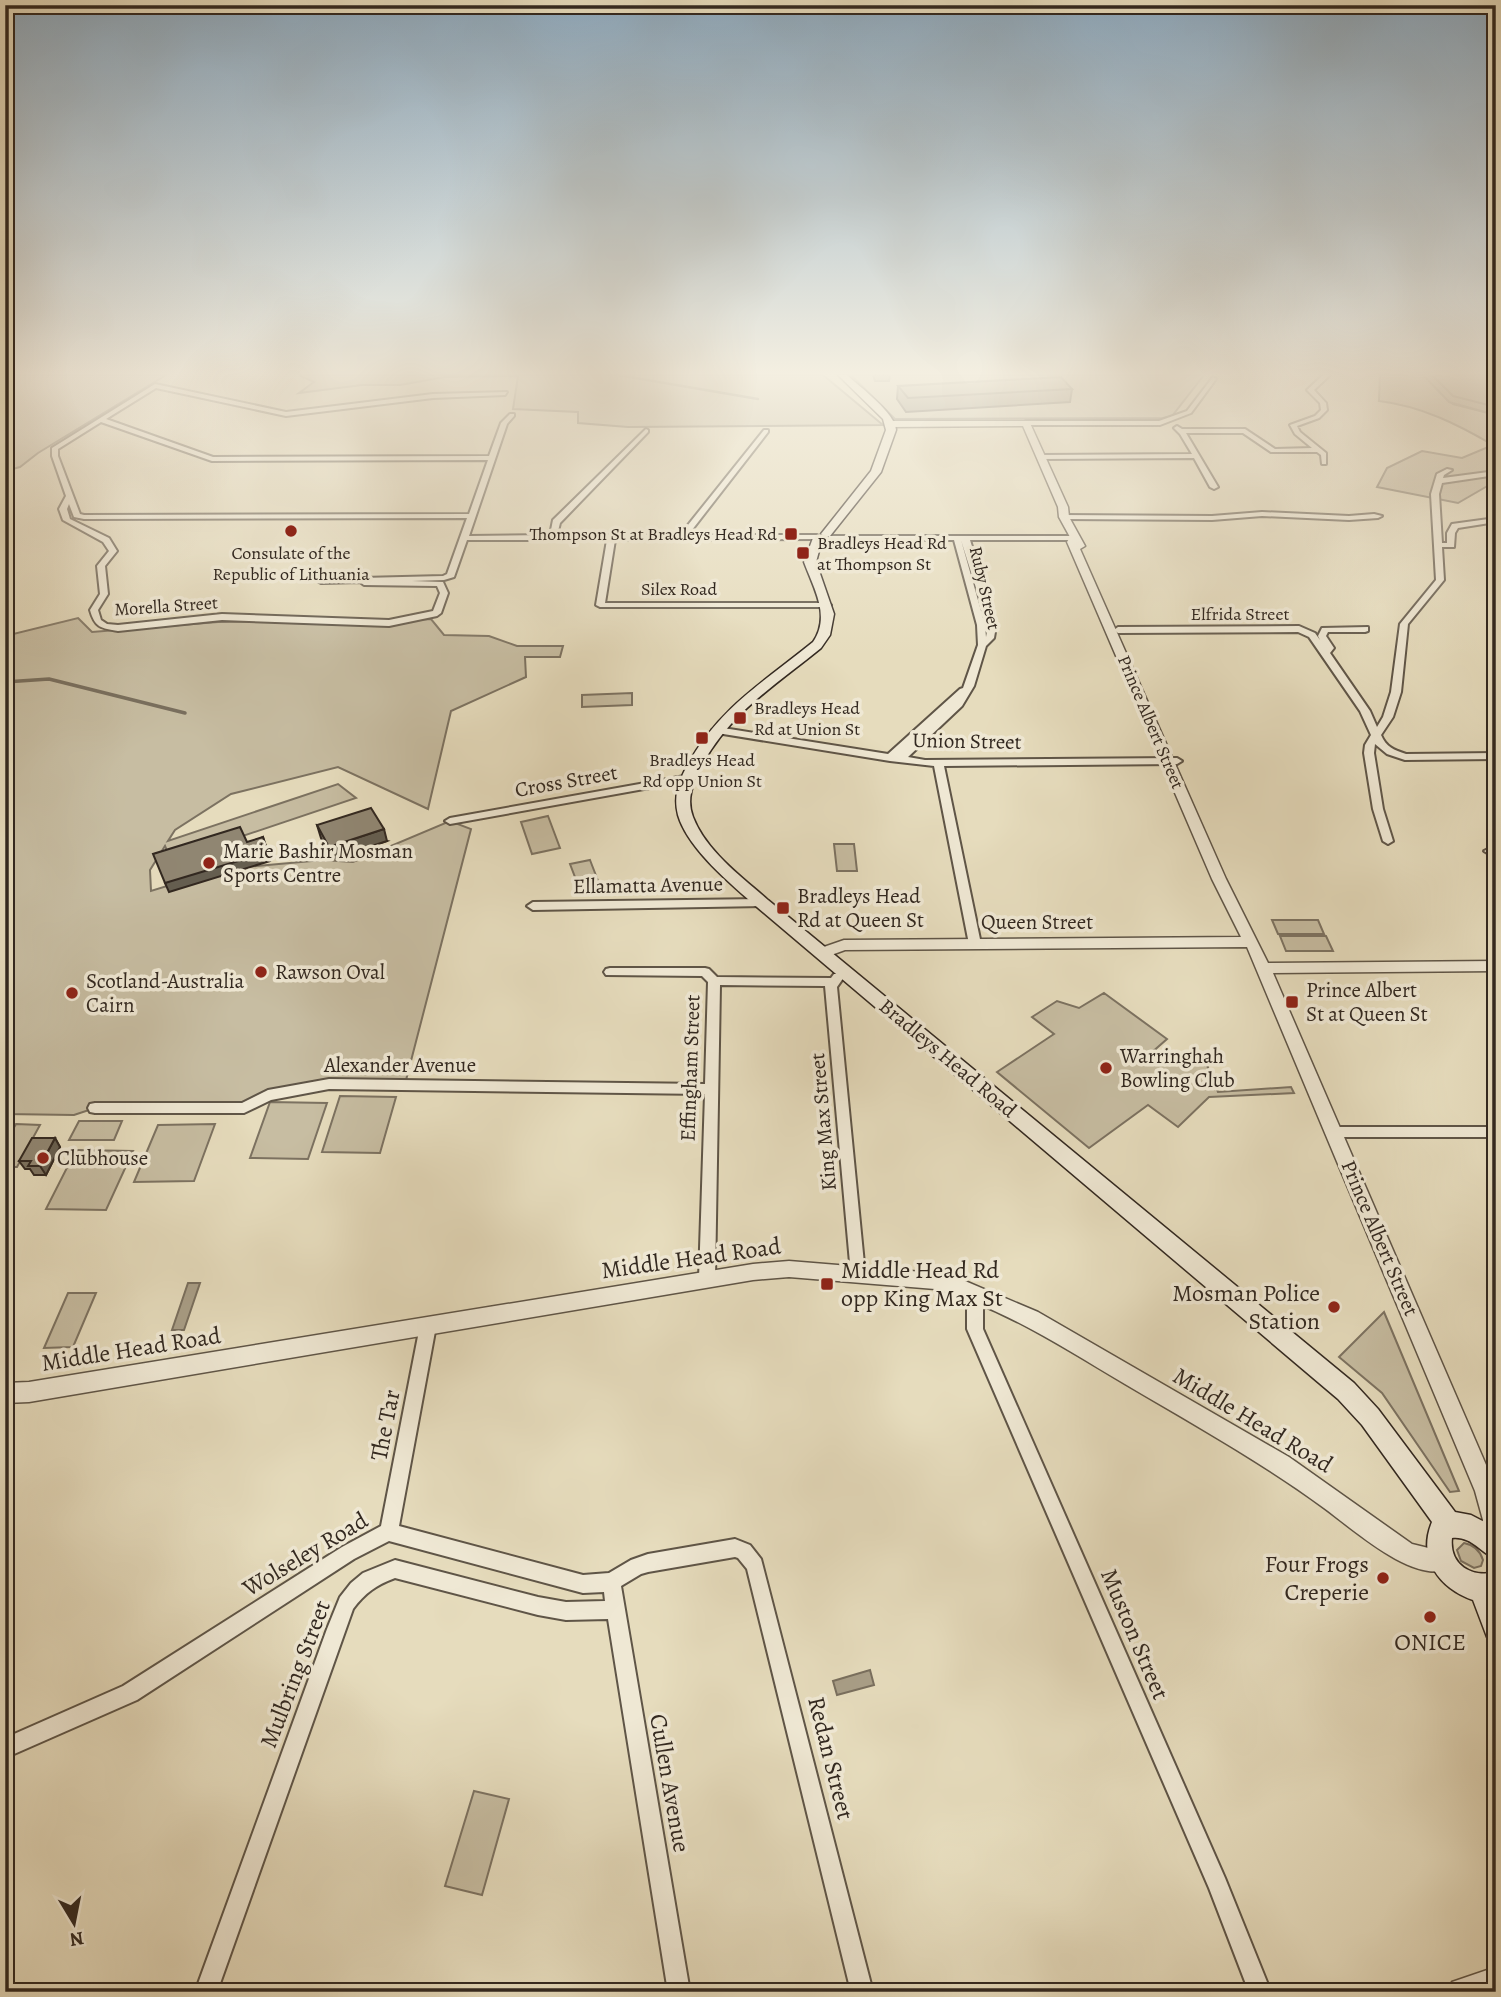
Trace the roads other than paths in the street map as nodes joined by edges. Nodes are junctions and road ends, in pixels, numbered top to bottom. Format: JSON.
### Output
{"nodes":[{"id":1,"x":60,"y":468,"type":"edge"},
{"id":2,"x":487,"y":468,"type":"edge"},
{"id":3,"x":609,"y":468,"type":"edge"},
{"id":4,"x":737,"y":468,"type":"edge"},
{"id":5,"x":877,"y":468,"type":"edge"},
{"id":6,"x":1041,"y":468,"type":"edge"},
{"id":7,"x":1046,"y":468,"type":"edge"},
{"id":8,"x":1202,"y":468,"type":"edge"},
{"id":9,"x":1449,"y":470,"type":"dead end"},
{"id":10,"x":1496,"y":473,"type":"edge"},
{"id":11,"x":1440,"y":481,"type":"junction"},
{"id":12,"x":1214,"y":487,"type":"dead end"},
{"id":13,"x":70,"y":496,"type":"junction"},
{"id":14,"x":1063,"y":514,"type":"junction"},
{"id":15,"x":1299,"y":514,"type":"junction"},
{"id":16,"x":471,"y":516,"type":"junction"},
{"id":17,"x":1378,"y":516,"type":"dead end"},
{"id":18,"x":1254,"y":519,"type":"dead end"},
{"id":19,"x":1496,"y":520,"type":"edge"},
{"id":20,"x":463,"y":538,"type":"junction"},
{"id":21,"x":553,"y":538,"type":"junction"},
{"id":22,"x":611,"y":538,"type":"junction"},
{"id":23,"x":682,"y":538,"type":"junction"},
{"id":24,"x":1074,"y":538,"type":"junction"},
{"id":25,"x":962,"y":539,"type":"junction"},
{"id":26,"x":821,"y":540,"type":"junction"},
{"id":27,"x":1437,"y":545,"type":"junction"},
{"id":28,"x":449,"y":577,"type":"joint"},
{"id":29,"x":362,"y":580,"type":"junction"},
{"id":30,"x":321,"y":581,"type":"dead end"},
{"id":31,"x":827,"y":605,"type":"junction"},
{"id":32,"x":1365,"y":629,"type":"dead end"},
{"id":33,"x":1118,"y":630,"type":"junction"},
{"id":34,"x":1325,"y":652,"type":"junction"},
{"id":35,"x":717,"y":730,"type":"junction"},
{"id":36,"x":1377,"y":738,"type":"junction"},
{"id":37,"x":1496,"y":756,"type":"edge"},
{"id":38,"x":1405,"y":757,"type":"junction"},
{"id":39,"x":895,"y":759,"type":"junction"},
{"id":40,"x":1172,"y":761,"type":"junction"},
{"id":41,"x":1371,"y":762,"type":"junction"},
{"id":42,"x":938,"y":763,"type":"junction"},
{"id":43,"x":690,"y":778,"type":"junction"},
{"id":44,"x":450,"y":821,"type":"dead end"},
{"id":45,"x":1388,"y":841,"type":"dead end"},
{"id":46,"x":1496,"y":848,"type":"edge"},
{"id":47,"x":1496,"y":855,"type":"edge"},
{"id":48,"x":763,"y":903,"type":"junction"},
{"id":49,"x":533,"y":906,"type":"dead end"},
{"id":50,"x":1252,"y":942,"type":"junction"},
{"id":51,"x":975,"y":944,"type":"junction"},
{"id":52,"x":823,"y":953,"type":"junction"},
{"id":53,"x":1496,"y":966,"type":"edge"},
{"id":54,"x":1263,"y":968,"type":"junction"},
{"id":55,"x":610,"y":972,"type":"dead end"},
{"id":56,"x":839,"y":976,"type":"junction"},
{"id":57,"x":714,"y":981,"type":"junction"},
{"id":58,"x":710,"y":1089,"type":"junction"},
{"id":59,"x":95,"y":1108,"type":"dead end"},
{"id":60,"x":1335,"y":1132,"type":"junction"},
{"id":61,"x":1496,"y":1132,"type":"edge"},
{"id":62,"x":858,"y":1274,"type":"junction"},
{"id":63,"x":707,"y":1279,"type":"junction"},
{"id":64,"x":981,"y":1296,"type":"junction"},
{"id":65,"x":428,"y":1326,"type":"junction"},
{"id":66,"x":5,"y":1393,"type":"edge"},
{"id":67,"x":1449,"y":1525,"type":"junction"},
{"id":68,"x":389,"y":1532,"type":"junction"},
{"id":69,"x":1492,"y":1542,"type":"edge"},
{"id":70,"x":735,"y":1548,"type":"joint"},
{"id":71,"x":1441,"y":1561,"type":"junction"},
{"id":72,"x":611,"y":1582,"type":"junction"},
{"id":73,"x":1489,"y":1587,"type":"edge"},
{"id":74,"x":615,"y":1610,"type":"junction"},
{"id":75,"x":1496,"y":1628,"type":"edge"},
{"id":76,"x":5,"y":1748,"type":"edge"},
{"id":77,"x":1496,"y":1981,"type":"edge"},
{"id":78,"x":206,"y":1992,"type":"edge"},
{"id":79,"x":679,"y":1992,"type":"edge"},
{"id":80,"x":862,"y":1992,"type":"edge"},
{"id":81,"x":1260,"y":1992,"type":"edge"},
{"id":82,"x":1462,"y":1992,"type":"edge"}],
"edges":[{"from":1,"to":13,"type":"street","name":"Morella Street"},
{"from":2,"to":16,"type":"street"},
{"from":3,"to":21,"type":"street"},
{"from":4,"to":23,"type":"street"},
{"from":5,"to":26,"type":"main road"},
{"from":6,"to":14,"type":"street","name":"Prince Albert Street"},
{"from":7,"to":14,"type":"street","name":"Prince Albert Street"},
{"from":8,"to":12,"type":"street"},
{"from":9,"to":11,"type":"street"},
{"from":10,"to":11,"type":"street"},
{"from":11,"to":27,"type":"street"},
{"from":13,"to":16,"type":"street"},
{"from":13,"to":29,"type":"street","name":"Morella Street"},
{"from":14,"to":15,"type":"street"},
{"from":14,"to":24,"type":"street","name":"Prince Albert Street"},
{"from":15,"to":17,"type":"street"},
{"from":15,"to":18,"type":"street"},
{"from":16,"to":20,"type":"street"},
{"from":19,"to":27,"type":"street"},
{"from":20,"to":21,"type":"street"},
{"from":20,"to":28,"type":"street"},
{"from":21,"to":22,"type":"street"},
{"from":22,"to":23,"type":"street"},
{"from":22,"to":31,"type":"street","name":"Silex Road"},
{"from":23,"to":26,"type":"street"},
{"from":24,"to":25,"type":"street"},
{"from":24,"to":33,"type":"street","name":"Prince Albert Street"},
{"from":24,"to":40,"type":"street","name":"Prince Albert Street"},
{"from":25,"to":26,"type":"street"},
{"from":25,"to":39,"type":"street","name":"Ruby Street"},
{"from":26,"to":31,"type":"main road"},
{"from":27,"to":36,"type":"street"},
{"from":28,"to":29,"type":"street"},
{"from":29,"to":30,"type":"street"},
{"from":31,"to":35,"type":"main road","name":"Bradleys Head Road"},
{"from":32,"to":34,"type":"street"},
{"from":33,"to":34,"type":"street","name":"Elfrida Street"},
{"from":33,"to":40,"type":"street","name":"Prince Albert Street"},
{"from":34,"to":36,"type":"street","name":"Elfrida Street"},
{"from":35,"to":39,"type":"street","name":"Union Street"},
{"from":35,"to":43,"type":"main road","name":"Bradleys Head Road"},
{"from":36,"to":38,"type":"street"},
{"from":36,"to":41,"type":"street"},
{"from":37,"to":38,"type":"street"},
{"from":38,"to":41,"type":"street"},
{"from":39,"to":42,"type":"street","name":"Union Street"},
{"from":40,"to":42,"type":"street","name":"Union Street"},
{"from":40,"to":50,"type":"street","name":"Prince Albert Street"},
{"from":41,"to":45,"type":"street"},
{"from":42,"to":51,"type":"street"},
{"from":43,"to":44,"type":"street","name":"Cross Street"},
{"from":43,"to":48,"type":"main road","name":"Bradleys Head Road"},
{"from":46,"to":47,"type":"street"},
{"from":48,"to":49,"type":"street","name":"Ellamatta Avenue"},
{"from":48,"to":52,"type":"main road","name":"Bradleys Head Road"},
{"from":50,"to":51,"type":"street","name":"Queen Street"},
{"from":50,"to":54,"type":"street","name":"Prince Albert Street"},
{"from":51,"to":52,"type":"street","name":"Queen Street"},
{"from":52,"to":56,"type":"main road","name":"Bradleys Head Road"},
{"from":53,"to":54,"type":"street"},
{"from":54,"to":60,"type":"street","name":"Prince Albert Street"},
{"from":55,"to":57,"type":"street"},
{"from":56,"to":57,"type":"street","name":"Effingham Street"},
{"from":56,"to":62,"type":"street","name":"King Max Street"},
{"from":56,"to":67,"type":"main road","name":"Bradleys Head Road"},
{"from":57,"to":58,"type":"street","name":"Effingham Street"},
{"from":58,"to":59,"type":"street","name":"Alexander Avenue"},
{"from":58,"to":63,"type":"street","name":"Effingham Street"},
{"from":60,"to":61,"type":"street"},
{"from":60,"to":69,"type":"street","name":"Prince Albert Street"},
{"from":62,"to":63,"type":"street","name":"Middle Head Road"},
{"from":62,"to":64,"type":"street","name":"Middle Head Road"},
{"from":63,"to":65,"type":"street","name":"Middle Head Road"},
{"from":64,"to":71,"type":"street","name":"Middle Head Road"},
{"from":64,"to":81,"type":"street","name":"Muston Street"},
{"from":65,"to":66,"type":"street","name":"Middle Head Road"},
{"from":65,"to":68,"type":"street","name":"The Tar"},
{"from":67,"to":69,"type":"main road"},
{"from":67,"to":71,"type":"main road"},
{"from":68,"to":72,"type":"street","name":"Wolseley Road"},
{"from":68,"to":76,"type":"street","name":"Wolseley Road"},
{"from":70,"to":72,"type":"street","name":"Wolseley Road"},
{"from":70,"to":80,"type":"street","name":"Redan Street"},
{"from":71,"to":73,"type":"main road"},
{"from":72,"to":74,"type":"street","name":"Cullen Avenue"},
{"from":73,"to":75,"type":"main road"},
{"from":74,"to":78,"type":"street","name":"Mulbring Street"},
{"from":74,"to":79,"type":"street","name":"Cullen Avenue"},
{"from":77,"to":82,"type":"street"}]}
